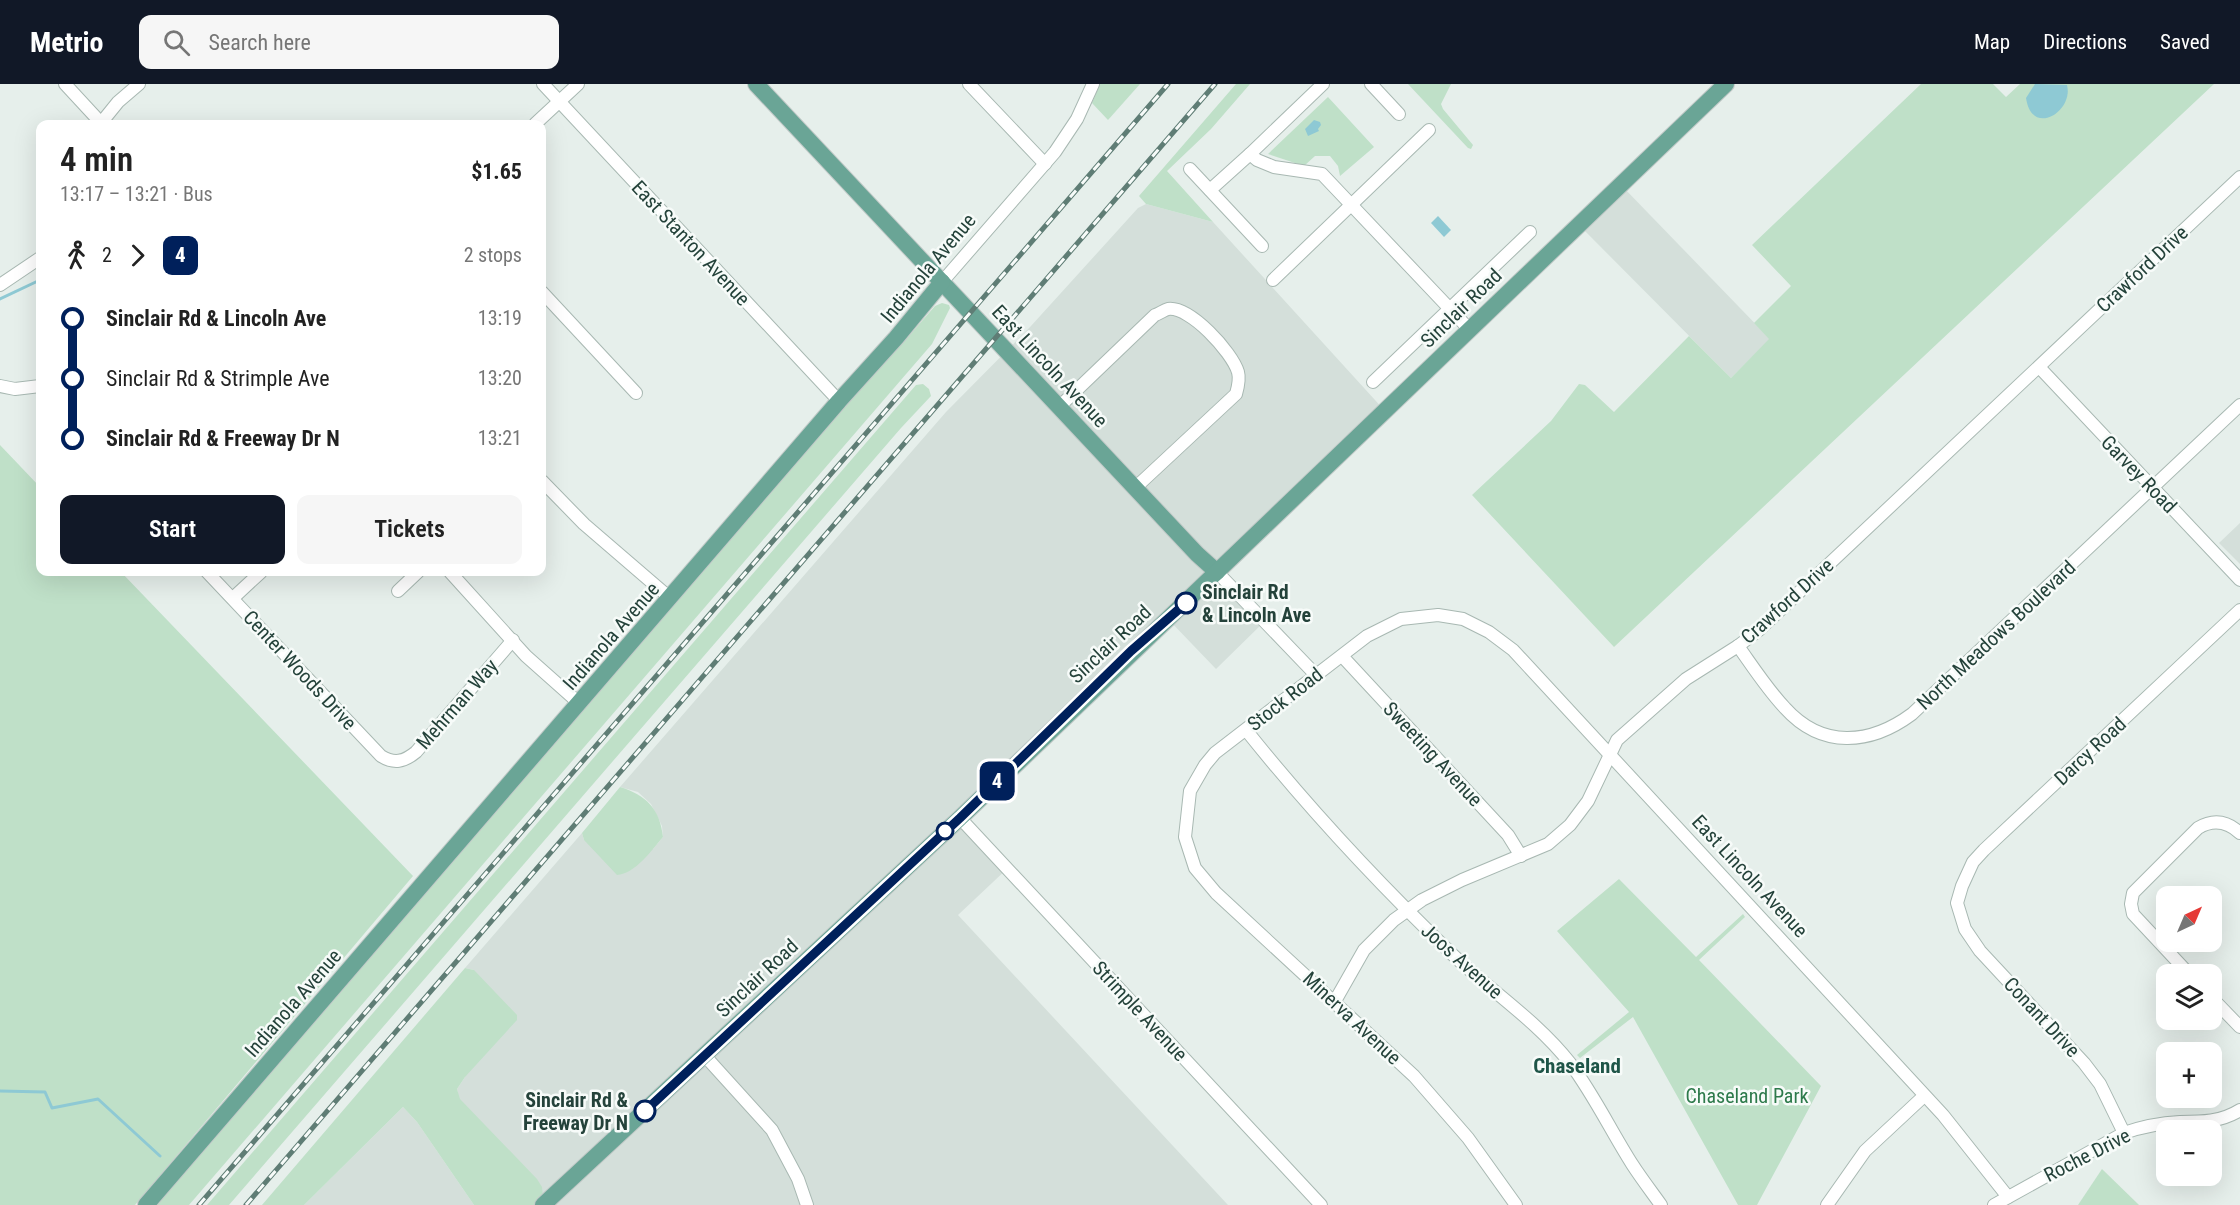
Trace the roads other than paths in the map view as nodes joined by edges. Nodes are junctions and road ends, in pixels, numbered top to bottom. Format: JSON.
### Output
{"nodes":[{"id":1,"x":65,"y":84,"type":"edge"},
{"id":2,"x":138,"y":84,"type":"edge"},
{"id":3,"x":543,"y":84,"type":"edge"},
{"id":4,"x":578,"y":84,"type":"edge"},
{"id":5,"x":756,"y":84,"type":"edge"},
{"id":6,"x":969,"y":84,"type":"edge"},
{"id":7,"x":1093,"y":84,"type":"edge"},
{"id":8,"x":1323,"y":84,"type":"edge"},
{"id":9,"x":1371,"y":84,"type":"edge"},
{"id":10,"x":1726,"y":84,"type":"edge"},
{"id":11,"x":560,"y":102,"type":"junction"},
{"id":12,"x":1399,"y":114,"type":"dead end"},
{"id":13,"x":98,"y":120,"type":"edge"},
{"id":14,"x":105,"y":120,"type":"edge"},
{"id":15,"x":540,"y":120,"type":"edge"},
{"id":16,"x":1429,"y":130,"type":"dead end"},
{"id":17,"x":1250,"y":154,"type":"junction"},
{"id":18,"x":1045,"y":164,"type":"junction"},
{"id":19,"x":1190,"y":169,"type":"dead end"},
{"id":20,"x":2240,"y":177,"type":"edge"},
{"id":21,"x":1210,"y":190,"type":"junction"},
{"id":22,"x":1351,"y":205,"type":"junction"},
{"id":23,"x":1530,"y":232,"type":"dead end"},
{"id":24,"x":1262,"y":246,"type":"dead end"},
{"id":25,"x":36,"y":261,"type":"edge"},
{"id":26,"x":1273,"y":280,"type":"dead end"},
{"id":27,"x":942,"y":282,"type":"junction"},
{"id":28,"x":0,"y":285,"type":"edge"},
{"id":29,"x":546,"y":296,"type":"edge"},
{"id":30,"x":1450,"y":310,"type":"junction"},
{"id":31,"x":1469,"y":329,"type":"junction"},
{"id":32,"x":2039,"y":367,"type":"junction"},
{"id":33,"x":1373,"y":382,"type":"dead end"},
{"id":34,"x":0,"y":386,"type":"edge"},
{"id":35,"x":36,"y":386,"type":"edge"},
{"id":36,"x":636,"y":393,"type":"dead end"},
{"id":37,"x":839,"y":401,"type":"junction"},
{"id":38,"x":2240,"y":405,"type":"edge"},
{"id":39,"x":1059,"y":407,"type":"junction"},
{"id":40,"x":546,"y":485,"type":"edge"},
{"id":41,"x":2152,"y":487,"type":"junction"},
{"id":42,"x":1135,"y":488,"type":"junction"},
{"id":43,"x":1217,"y":572,"type":"junction"},
{"id":44,"x":211,"y":576,"type":"edge"},
{"id":45,"x":257,"y":576,"type":"edge"},
{"id":46,"x":414,"y":576,"type":"edge"},
{"id":47,"x":454,"y":576,"type":"edge"},
{"id":48,"x":2240,"y":579,"type":"edge"},
{"id":49,"x":398,"y":591,"type":"dead end"},
{"id":50,"x":233,"y":598,"type":"junction"},
{"id":51,"x":670,"y":598,"type":"junction"},
{"id":52,"x":2240,"y":610,"type":"edge"},
{"id":53,"x":1438,"y":615,"type":"joint"},
{"id":54,"x":513,"y":640,"type":"junction"},
{"id":55,"x":1738,"y":646,"type":"junction"},
{"id":56,"x":1342,"y":656,"type":"junction"},
{"id":57,"x":1316,"y":674,"type":"junction"},
{"id":58,"x":580,"y":704,"type":"junction"},
{"id":59,"x":1246,"y":730,"type":"junction"},
{"id":60,"x":1610,"y":755,"type":"junction"},
{"id":61,"x":398,"y":762,"type":"joint"},
{"id":62,"x":960,"y":818,"type":"junction"},
{"id":63,"x":2240,"y":833,"type":"edge"},
{"id":64,"x":1185,"y":837,"type":"joint"},
{"id":65,"x":1521,"y":856,"type":"junction"},
{"id":66,"x":1957,"y":903,"type":"joint"},
{"id":67,"x":1407,"y":911,"type":"junction"},
{"id":68,"x":2179,"y":964,"type":"edge"},
{"id":69,"x":1335,"y":1001,"type":"junction"},
{"id":70,"x":2222,"y":1008,"type":"edge"},
{"id":71,"x":2240,"y":1027,"type":"edge"},
{"id":72,"x":705,"y":1056,"type":"junction"},
{"id":73,"x":1924,"y":1096,"type":"junction"},
{"id":74,"x":2240,"y":1110,"type":"edge"},
{"id":75,"x":2124,"y":1133,"type":"junction"},
{"id":76,"x":2008,"y":1197,"type":"junction"},
{"id":77,"x":146,"y":1205,"type":"edge"},
{"id":78,"x":543,"y":1205,"type":"edge"},
{"id":79,"x":807,"y":1205,"type":"edge"},
{"id":80,"x":1321,"y":1205,"type":"edge"},
{"id":81,"x":1516,"y":1205,"type":"edge"},
{"id":82,"x":1661,"y":1205,"type":"edge"},
{"id":83,"x":1827,"y":1205,"type":"edge"},
{"id":84,"x":1994,"y":1205,"type":"edge"}],
"edges":[{"from":1,"to":13,"type":"street"},
{"from":2,"to":14,"type":"street"},
{"from":3,"to":11,"type":"street","name":"East Stanton Avenue"},
{"from":4,"to":11,"type":"street"},
{"from":5,"to":27,"type":"main road","name":"East Lincoln Avenue"},
{"from":6,"to":18,"type":"street"},
{"from":7,"to":18,"type":"street","name":"Indianola Avenue"},
{"from":8,"to":17,"type":"street"},
{"from":9,"to":12,"type":"street"},
{"from":10,"to":31,"type":"main road","name":"Sinclair Road"},
{"from":11,"to":15,"type":"street"},
{"from":11,"to":37,"type":"street","name":"East Stanton Avenue"},
{"from":16,"to":22,"type":"street"},
{"from":17,"to":21,"type":"street"},
{"from":17,"to":22,"type":"street"},
{"from":18,"to":27,"type":"street","name":"Indianola Avenue"},
{"from":19,"to":21,"type":"street"},
{"from":20,"to":32,"type":"street","name":"Crawford Drive"},
{"from":21,"to":24,"type":"street"},
{"from":22,"to":26,"type":"street"},
{"from":22,"to":30,"type":"street"},
{"from":23,"to":30,"type":"street"},
{"from":25,"to":28,"type":"street"},
{"from":27,"to":37,"type":"main road","name":"Indianola Avenue"},
{"from":27,"to":39,"type":"main road","name":"East Lincoln Avenue"},
{"from":29,"to":36,"type":"street"},
{"from":30,"to":31,"type":"street"},
{"from":30,"to":33,"type":"street"},
{"from":31,"to":43,"type":"main road","name":"Sinclair Road"},
{"from":32,"to":41,"type":"street","name":"Garvey Road"},
{"from":32,"to":55,"type":"street","name":"Crawford Drive"},
{"from":34,"to":35,"type":"street"},
{"from":37,"to":51,"type":"main road","name":"Indianola Avenue"},
{"from":38,"to":41,"type":"street","name":"North Meadows Boulevard"},
{"from":39,"to":42,"type":"main road","name":"East Lincoln Avenue"},
{"from":39,"to":42,"type":"street"},
{"from":40,"to":51,"type":"street"},
{"from":41,"to":48,"type":"street","name":"Garvey Road"},
{"from":41,"to":55,"type":"street","name":"North Meadows Boulevard"},
{"from":42,"to":43,"type":"main road","name":"East Lincoln Avenue"},
{"from":43,"to":57,"type":"street","name":"East Lincoln Avenue"},
{"from":43,"to":62,"type":"main road","name":"Sinclair Road"},
{"from":44,"to":50,"type":"street","name":"Center Woods Drive"},
{"from":45,"to":50,"type":"street"},
{"from":46,"to":49,"type":"street"},
{"from":47,"to":54,"type":"street"},
{"from":50,"to":61,"type":"street","name":"Center Woods Drive"},
{"from":51,"to":58,"type":"main road","name":"Indianola Avenue"},
{"from":52,"to":66,"type":"street","name":"Darcy Road"},
{"from":53,"to":56,"type":"street","name":"Stock Road"},
{"from":53,"to":60,"type":"street","name":"East Lincoln Avenue"},
{"from":54,"to":58,"type":"street"},
{"from":54,"to":61,"type":"street","name":"Mehrman Way"},
{"from":55,"to":60,"type":"street","name":"Crawford Drive"},
{"from":56,"to":57,"type":"street","name":"Stock Road"},
{"from":56,"to":65,"type":"street","name":"Sweeting Avenue"},
{"from":57,"to":59,"type":"street","name":"Stock Road"},
{"from":58,"to":77,"type":"main road","name":"Indianola Avenue"},
{"from":59,"to":64,"type":"street","name":"Stock Road"},
{"from":59,"to":67,"type":"street","name":"Joos Avenue"},
{"from":60,"to":65,"type":"street","name":"Crawford Drive"},
{"from":60,"to":73,"type":"street","name":"East Lincoln Avenue"},
{"from":62,"to":72,"type":"main road","name":"Sinclair Road"},
{"from":62,"to":80,"type":"street","name":"Strimple Avenue"},
{"from":63,"to":68,"type":"street"},
{"from":64,"to":69,"type":"street","name":"Minerva Avenue"},
{"from":65,"to":67,"type":"street","name":"Crawford Drive"},
{"from":66,"to":75,"type":"street","name":"Conant Drive"},
{"from":67,"to":69,"type":"street","name":"Crawford Drive"},
{"from":67,"to":82,"type":"street","name":"Joos Avenue"},
{"from":69,"to":81,"type":"street","name":"Minerva Avenue"},
{"from":70,"to":71,"type":"street"},
{"from":72,"to":78,"type":"main road","name":"Sinclair Road"},
{"from":72,"to":79,"type":"street"},
{"from":73,"to":76,"type":"street","name":"East Lincoln Avenue"},
{"from":73,"to":83,"type":"street"},
{"from":74,"to":75,"type":"street","name":"Roche Drive"},
{"from":75,"to":76,"type":"street","name":"Roche Drive"},
{"from":76,"to":84,"type":"street","name":"Roche Drive"}]}
